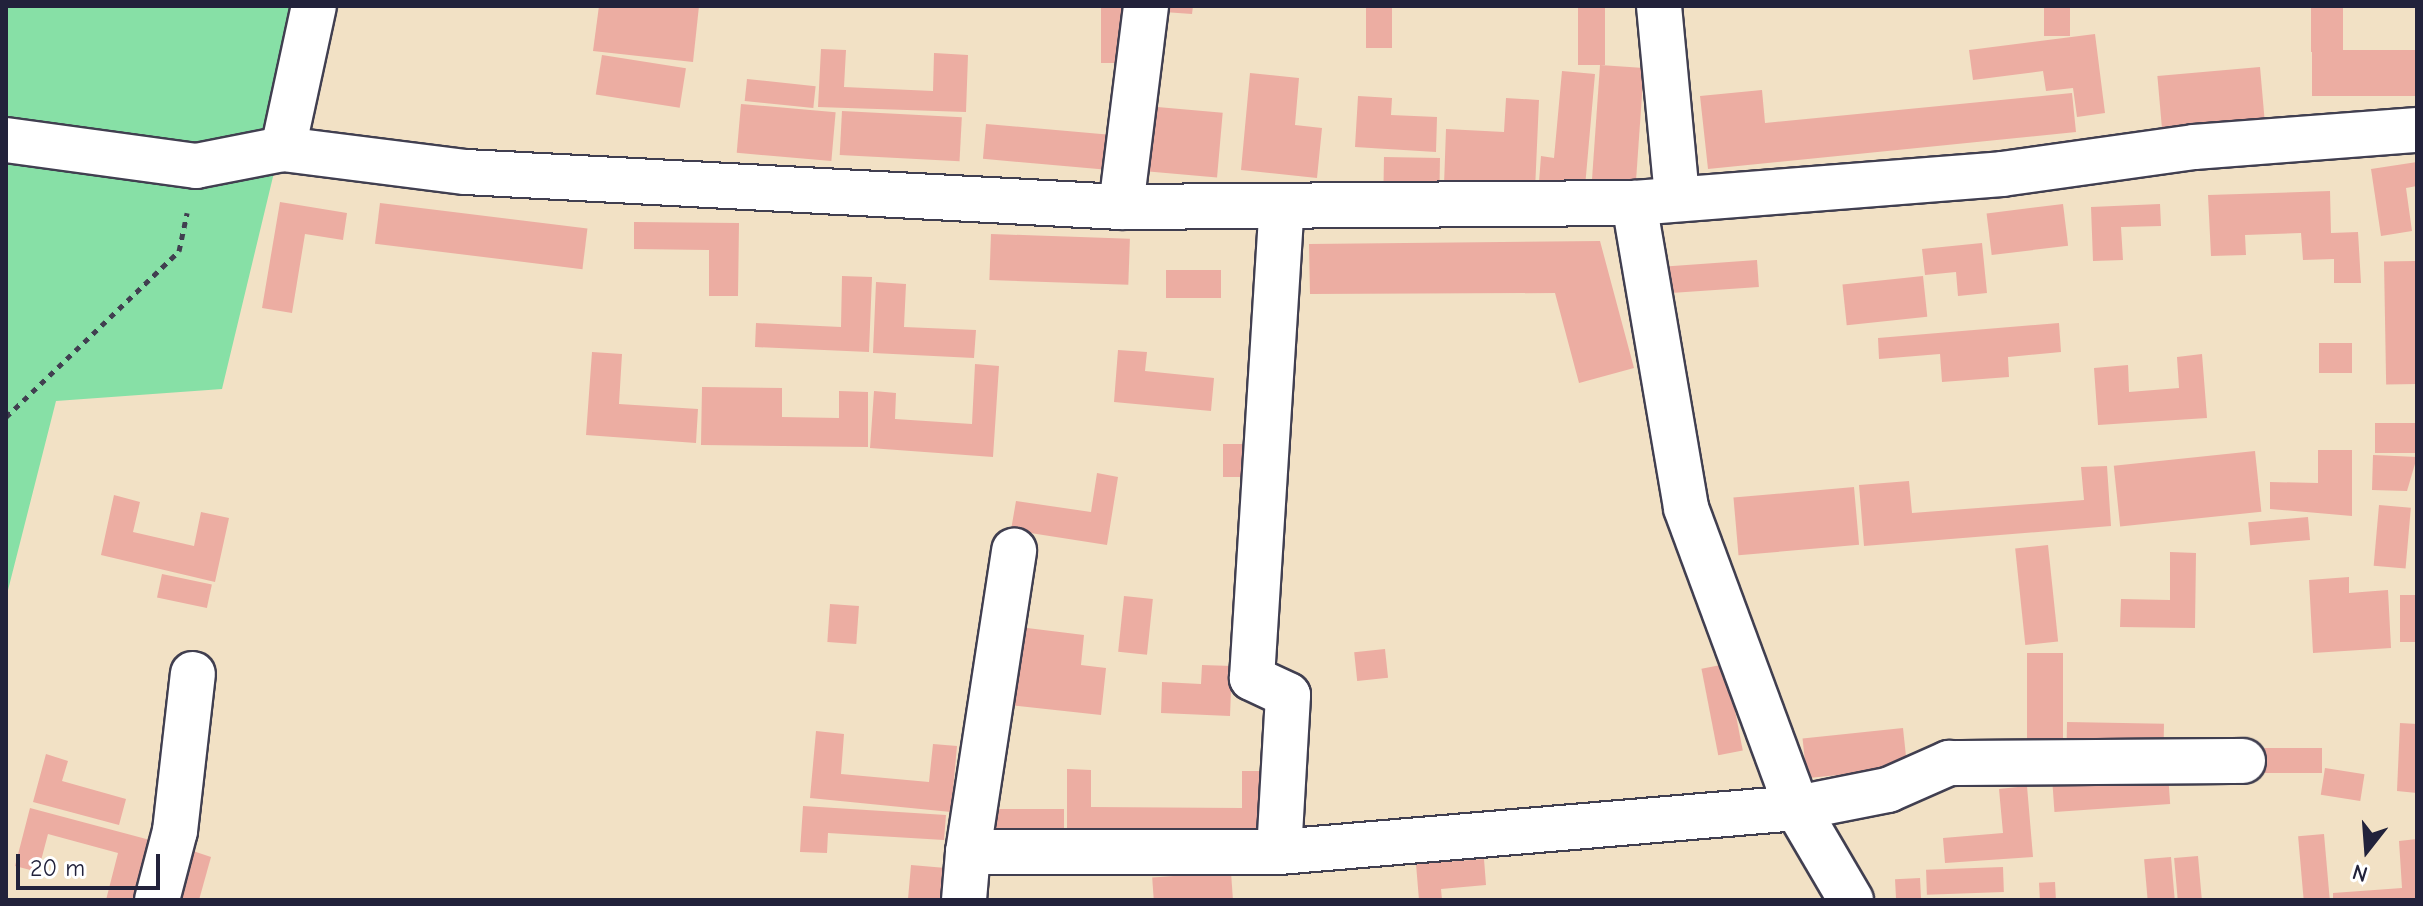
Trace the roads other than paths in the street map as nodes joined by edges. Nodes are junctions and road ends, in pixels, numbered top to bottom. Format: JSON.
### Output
{"nodes":[{"id":1,"x":314,"y":6,"type":"edge"},
{"id":2,"x":1146,"y":6,"type":"edge"},
{"id":3,"x":1659,"y":6,"type":"edge"},
{"id":4,"x":2417,"y":130,"type":"edge"},
{"id":5,"x":6,"y":140,"type":"edge"},
{"id":6,"x":283,"y":149,"type":"junction"},
{"id":7,"x":1677,"y":198,"type":"junction"},
{"id":8,"x":1634,"y":203,"type":"junction"},
{"id":9,"x":1282,"y":206,"type":"junction"},
{"id":10,"x":1121,"y":207,"type":"junction"},
{"id":11,"x":1014,"y":550,"type":"dead end"},
{"id":12,"x":193,"y":674,"type":"dead end"},
{"id":13,"x":2243,"y":761,"type":"dead end"},
{"id":14,"x":1797,"y":808,"type":"junction"},
{"id":15,"x":968,"y":852,"type":"junction"},
{"id":16,"x":1279,"y":852,"type":"junction"},
{"id":17,"x":157,"y":900,"type":"edge"},
{"id":18,"x":964,"y":900,"type":"edge"},
{"id":19,"x":1851,"y":900,"type":"edge"}],
"edges":[{"from":1,"to":6,"type":"street"},
{"from":2,"to":10,"type":"street"},
{"from":3,"to":7,"type":"street"},
{"from":4,"to":7,"type":"street"},
{"from":5,"to":6,"type":"street"},
{"from":6,"to":10,"type":"street"},
{"from":7,"to":8,"type":"street"},
{"from":8,"to":9,"type":"street"},
{"from":8,"to":14,"type":"street"},
{"from":9,"to":10,"type":"street"},
{"from":9,"to":16,"type":"street"},
{"from":11,"to":15,"type":"street"},
{"from":12,"to":17,"type":"street"},
{"from":13,"to":14,"type":"street"},
{"from":14,"to":16,"type":"street"},
{"from":14,"to":19,"type":"street"},
{"from":15,"to":16,"type":"street"},
{"from":15,"to":18,"type":"street"}]}
